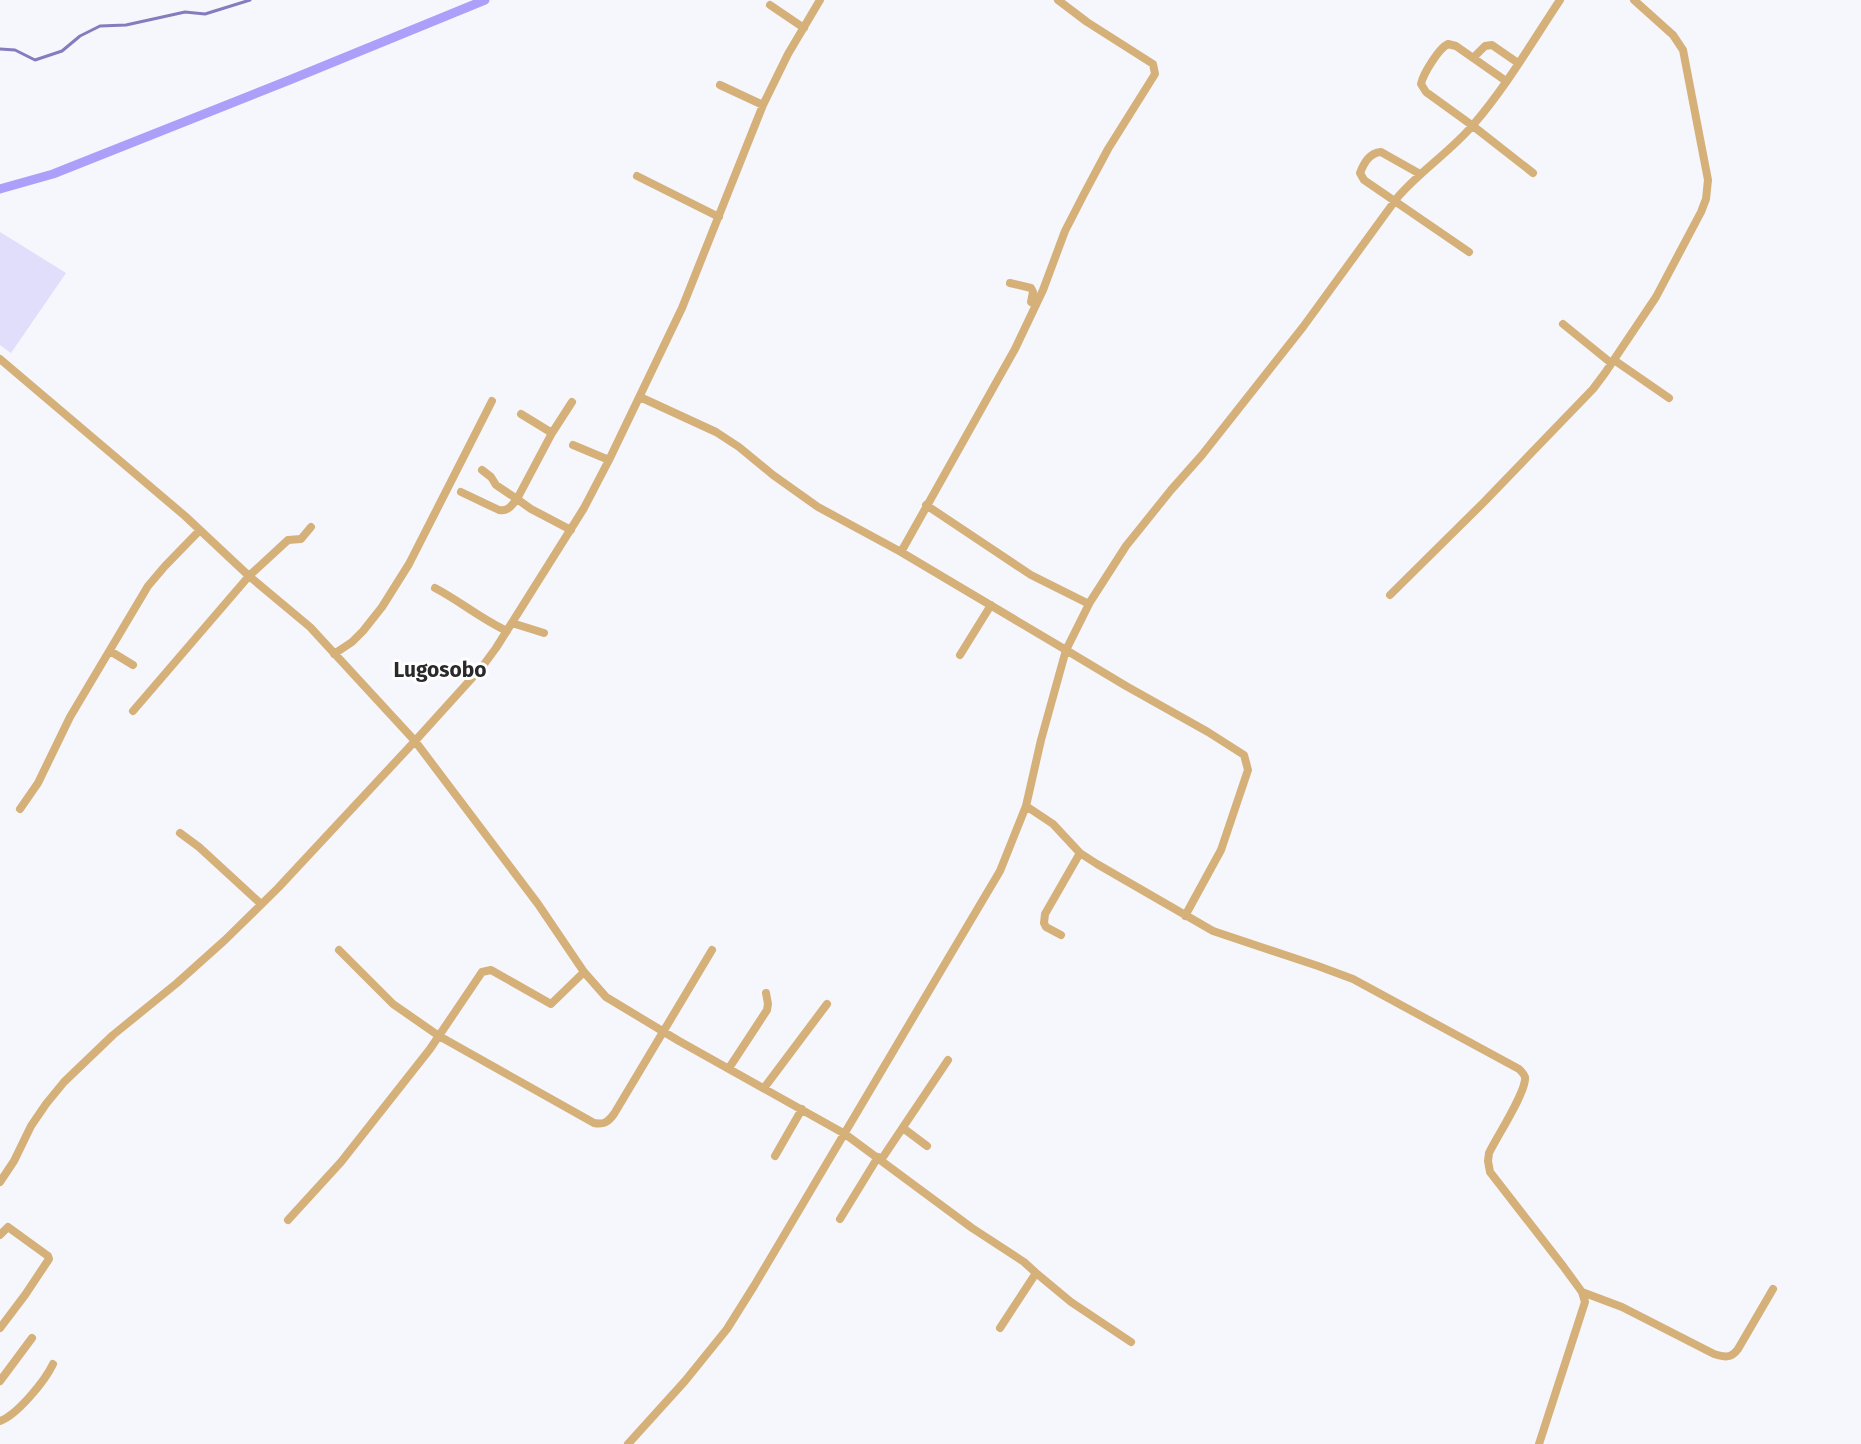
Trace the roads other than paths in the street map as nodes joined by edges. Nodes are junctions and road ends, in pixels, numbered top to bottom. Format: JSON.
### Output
{"nodes":[{"id":1,"x":820,"y":0,"type":"edge"},
{"id":2,"x":1058,"y":0,"type":"edge"},
{"id":3,"x":1560,"y":0,"type":"edge"},
{"id":4,"x":1637,"y":1,"type":"edge"},
{"id":5,"x":770,"y":5,"type":"dead end"},
{"id":6,"x":804,"y":28,"type":"junction"},
{"id":7,"x":1473,"y":58,"type":"junction"},
{"id":8,"x":1518,"y":63,"type":"junction"},
{"id":9,"x":1506,"y":81,"type":"junction"},
{"id":10,"x":720,"y":85,"type":"dead end"},
{"id":11,"x":763,"y":105,"type":"junction"},
{"id":12,"x":1473,"y":126,"type":"junction"},
{"id":13,"x":1533,"y":173,"type":"dead end"},
{"id":14,"x":1420,"y":174,"type":"junction"},
{"id":15,"x":637,"y":176,"type":"dead end"},
{"id":16,"x":1395,"y":201,"type":"junction"},
{"id":17,"x":719,"y":217,"type":"junction"},
{"id":18,"x":1469,"y":252,"type":"dead end"},
{"id":19,"x":1010,"y":283,"type":"dead end"},
{"id":20,"x":1036,"y":305,"type":"junction"},
{"id":21,"x":1563,"y":324,"type":"dead end"},
{"id":22,"x":0,"y":359,"type":"edge"},
{"id":23,"x":1613,"y":361,"type":"junction"},
{"id":24,"x":640,"y":397,"type":"junction"},
{"id":25,"x":1669,"y":398,"type":"dead end"},
{"id":26,"x":492,"y":401,"type":"dead end"},
{"id":27,"x":572,"y":402,"type":"dead end"},
{"id":28,"x":521,"y":414,"type":"dead end"},
{"id":29,"x":552,"y":433,"type":"junction"},
{"id":30,"x":573,"y":445,"type":"dead end"},
{"id":31,"x":609,"y":460,"type":"junction"},
{"id":32,"x":482,"y":470,"type":"dead end"},
{"id":33,"x":461,"y":492,"type":"dead end"},
{"id":34,"x":518,"y":499,"type":"junction"},
{"id":35,"x":926,"y":505,"type":"junction"},
{"id":36,"x":311,"y":527,"type":"dead end"},
{"id":37,"x":200,"y":530,"type":"junction"},
{"id":38,"x":571,"y":530,"type":"junction"},
{"id":39,"x":901,"y":552,"type":"junction"},
{"id":40,"x":249,"y":576,"type":"junction"},
{"id":41,"x":435,"y":588,"type":"dead end"},
{"id":42,"x":1390,"y":595,"type":"dead end"},
{"id":43,"x":1089,"y":604,"type":"junction"},
{"id":44,"x":991,"y":605,"type":"junction"},
{"id":45,"x":512,"y":623,"type":"junction"},
{"id":46,"x":507,"y":631,"type":"junction"},
{"id":47,"x":544,"y":633,"type":"dead end"},
{"id":48,"x":1066,"y":650,"type":"junction"},
{"id":49,"x":110,"y":651,"type":"junction"},
{"id":50,"x":334,"y":654,"type":"junction"},
{"id":51,"x":960,"y":655,"type":"dead end"},
{"id":52,"x":133,"y":665,"type":"dead end"},
{"id":53,"x":133,"y":711,"type":"dead end"},
{"id":54,"x":415,"y":741,"type":"junction"},
{"id":55,"x":1026,"y":806,"type":"junction"},
{"id":56,"x":20,"y":809,"type":"dead end"},
{"id":57,"x":180,"y":833,"type":"dead end"},
{"id":58,"x":1080,"y":853,"type":"junction"},
{"id":59,"x":261,"y":904,"type":"junction"},
{"id":60,"x":1185,"y":916,"type":"junction"},
{"id":61,"x":1060,"y":935,"type":"dead end"},
{"id":62,"x":339,"y":950,"type":"dead end"},
{"id":63,"x":712,"y":950,"type":"dead end"},
{"id":64,"x":584,"y":972,"type":"junction"},
{"id":65,"x":766,"y":993,"type":"dead end"},
{"id":66,"x":827,"y":1004,"type":"dead end"},
{"id":67,"x":664,"y":1032,"type":"junction"},
{"id":68,"x":439,"y":1036,"type":"junction"},
{"id":69,"x":948,"y":1060,"type":"dead end"},
{"id":70,"x":729,"y":1068,"type":"junction"},
{"id":71,"x":764,"y":1088,"type":"junction"},
{"id":72,"x":802,"y":1109,"type":"junction"},
{"id":73,"x":903,"y":1128,"type":"junction"},
{"id":74,"x":845,"y":1134,"type":"junction"},
{"id":75,"x":927,"y":1146,"type":"dead end"},
{"id":76,"x":775,"y":1156,"type":"dead end"},
{"id":77,"x":879,"y":1159,"type":"junction"},
{"id":78,"x":0,"y":1182,"type":"edge"},
{"id":79,"x":840,"y":1219,"type":"dead end"},
{"id":80,"x":288,"y":1220,"type":"dead end"},
{"id":81,"x":0,"y":1234,"type":"edge"},
{"id":82,"x":1036,"y":1273,"type":"junction"},
{"id":83,"x":1773,"y":1289,"type":"dead end"},
{"id":84,"x":1582,"y":1292,"type":"junction"},
{"id":85,"x":0,"y":1328,"type":"edge"},
{"id":86,"x":1000,"y":1328,"type":"dead end"},
{"id":87,"x":32,"y":1338,"type":"dead end"},
{"id":88,"x":1131,"y":1342,"type":"dead end"},
{"id":89,"x":53,"y":1364,"type":"dead end"},
{"id":90,"x":0,"y":1381,"type":"edge"},
{"id":91,"x":0,"y":1421,"type":"edge"},
{"id":92,"x":628,"y":1444,"type":"edge"},
{"id":93,"x":1539,"y":1444,"type":"edge"}],
"edges":[{"from":1,"to":6,"type":"street"},
{"from":2,"to":20,"type":"street"},
{"from":3,"to":8,"type":"street"},
{"from":4,"to":23,"type":"street"},
{"from":5,"to":6,"type":"street"},
{"from":6,"to":11,"type":"street"},
{"from":7,"to":8,"type":"street"},
{"from":7,"to":9,"type":"street"},
{"from":7,"to":12,"type":"street"},
{"from":8,"to":9,"type":"street"},
{"from":9,"to":12,"type":"street"},
{"from":10,"to":11,"type":"street"},
{"from":11,"to":17,"type":"street"},
{"from":12,"to":13,"type":"street"},
{"from":12,"to":14,"type":"street"},
{"from":14,"to":16,"type":"street"},
{"from":14,"to":16,"type":"street"},
{"from":15,"to":17,"type":"street"},
{"from":16,"to":18,"type":"street"},
{"from":16,"to":43,"type":"street"},
{"from":17,"to":24,"type":"street"},
{"from":19,"to":20,"type":"street"},
{"from":20,"to":35,"type":"street"},
{"from":21,"to":23,"type":"street"},
{"from":22,"to":37,"type":"street"},
{"from":23,"to":25,"type":"street"},
{"from":23,"to":42,"type":"street"},
{"from":24,"to":31,"type":"street"},
{"from":24,"to":39,"type":"street"},
{"from":26,"to":50,"type":"street"},
{"from":27,"to":29,"type":"street"},
{"from":28,"to":29,"type":"street"},
{"from":29,"to":34,"type":"street"},
{"from":30,"to":31,"type":"street"},
{"from":31,"to":38,"type":"street"},
{"from":32,"to":34,"type":"street"},
{"from":33,"to":34,"type":"street"},
{"from":34,"to":38,"type":"street"},
{"from":35,"to":39,"type":"street"},
{"from":35,"to":43,"type":"street"},
{"from":36,"to":40,"type":"street"},
{"from":37,"to":40,"type":"street"},
{"from":37,"to":49,"type":"street"},
{"from":38,"to":45,"type":"street"},
{"from":39,"to":44,"type":"street"},
{"from":40,"to":50,"type":"street"},
{"from":40,"to":53,"type":"street"},
{"from":41,"to":46,"type":"street"},
{"from":43,"to":48,"type":"street"},
{"from":44,"to":48,"type":"street"},
{"from":44,"to":51,"type":"street"},
{"from":45,"to":46,"type":"street"},
{"from":45,"to":47,"type":"street"},
{"from":46,"to":54,"type":"street"},
{"from":48,"to":55,"type":"street"},
{"from":48,"to":60,"type":"street"},
{"from":49,"to":52,"type":"street"},
{"from":49,"to":56,"type":"street"},
{"from":50,"to":54,"type":"street"},
{"from":54,"to":59,"type":"street"},
{"from":54,"to":64,"type":"street"},
{"from":55,"to":58,"type":"street"},
{"from":55,"to":74,"type":"street"},
{"from":57,"to":59,"type":"street"},
{"from":58,"to":60,"type":"street"},
{"from":58,"to":61,"type":"street"},
{"from":59,"to":78,"type":"street"},
{"from":60,"to":84,"type":"street"},
{"from":62,"to":68,"type":"street"},
{"from":63,"to":67,"type":"street"},
{"from":64,"to":67,"type":"street"},
{"from":64,"to":68,"type":"street"},
{"from":65,"to":70,"type":"street"},
{"from":66,"to":71,"type":"street"},
{"from":67,"to":68,"type":"street"},
{"from":67,"to":70,"type":"street"},
{"from":68,"to":80,"type":"street"},
{"from":69,"to":73,"type":"street"},
{"from":70,"to":71,"type":"street"},
{"from":71,"to":72,"type":"street"},
{"from":72,"to":74,"type":"street"},
{"from":72,"to":76,"type":"street"},
{"from":73,"to":75,"type":"street"},
{"from":73,"to":77,"type":"street"},
{"from":74,"to":77,"type":"street"},
{"from":74,"to":92,"type":"street"},
{"from":77,"to":79,"type":"street"},
{"from":77,"to":82,"type":"street"},
{"from":81,"to":85,"type":"street"},
{"from":82,"to":86,"type":"street"},
{"from":82,"to":88,"type":"street"},
{"from":83,"to":84,"type":"street"},
{"from":84,"to":93,"type":"street"},
{"from":87,"to":90,"type":"street"},
{"from":89,"to":91,"type":"street"}]}
